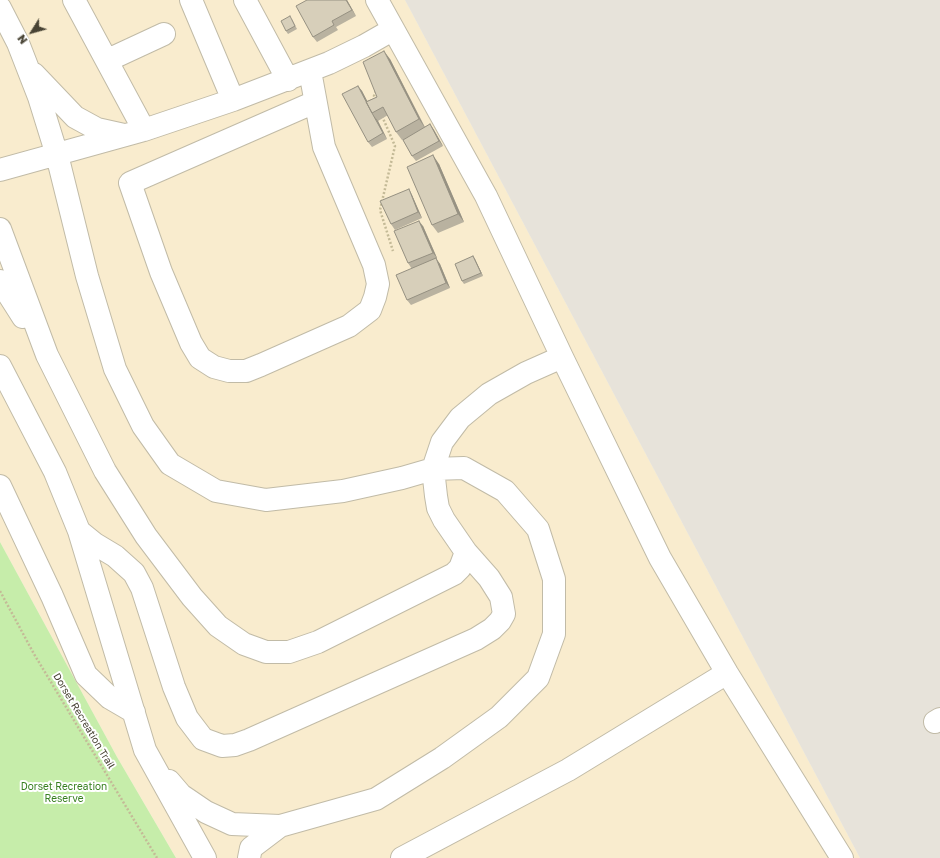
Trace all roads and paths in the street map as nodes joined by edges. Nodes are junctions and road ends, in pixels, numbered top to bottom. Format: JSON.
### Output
{"nodes":[{"id":1,"x":74,"y":0,"type":"edge"},
{"id":2,"x":191,"y":0,"type":"edge"},
{"id":3,"x":245,"y":0,"type":"edge"},
{"id":4,"x":377,"y":0,"type":"edge"},
{"id":5,"x":0,"y":8,"type":"edge"},
{"id":6,"x":392,"y":30,"type":"junction"},
{"id":7,"x":164,"y":34,"type":"dead end"},
{"id":8,"x":108,"y":60,"type":"junction"},
{"id":9,"x":28,"y":70,"type":"junction"},
{"id":10,"x":310,"y":71,"type":"junction"},
{"id":11,"x":288,"y":80,"type":"junction"},
{"id":12,"x":378,"y":86,"type":"edge"},
{"id":13,"x":233,"y":100,"type":"junction"},
{"id":14,"x":314,"y":102,"type":"junction"},
{"id":15,"x":377,"y":103,"type":"edge"},
{"id":16,"x":380,"y":110,"type":"edge"},
{"id":17,"x":136,"y":133,"type":"junction"},
{"id":18,"x":57,"y":155,"type":"junction"},
{"id":19,"x":0,"y":170,"type":"edge"},
{"id":20,"x":0,"y":229,"type":"edge"},
{"id":21,"x":394,"y":255,"type":"dead end"},
{"id":22,"x":0,"y":281,"type":"edge"},
{"id":23,"x":46,"y":355,"type":"junction"},
{"id":24,"x":562,"y":357,"type":"junction"},
{"id":25,"x":0,"y":366,"type":"edge"},
{"id":26,"x":433,"y":469,"type":"junction"},
{"id":27,"x":0,"y":486,"type":"edge"},
{"id":28,"x":79,"y":531,"type":"junction"},
{"id":29,"x":466,"y":552,"type":"junction"},
{"id":30,"x":0,"y":591,"type":"edge"},
{"id":31,"x":727,"y":673,"type":"junction"},
{"id":32,"x":134,"y":712,"type":"junction"},
{"id":33,"x":145,"y":750,"type":"junction"},
{"id":34,"x":280,"y":826,"type":"junction"},
{"id":35,"x":406,"y":857,"type":"edge"},
{"id":36,"x":157,"y":858,"type":"edge"},
{"id":37,"x":205,"y":858,"type":"edge"},
{"id":38,"x":248,"y":858,"type":"edge"},
{"id":39,"x":842,"y":858,"type":"edge"}],
"edges":[{"from":1,"to":8,"type":"lane"},
{"from":2,"to":13,"type":"lane"},
{"from":3,"to":11,"type":"lane"},
{"from":4,"to":6,"type":"lane"},
{"from":5,"to":9,"type":"lane"},
{"from":6,"to":10,"type":"lane"},
{"from":6,"to":24,"type":"lane"},
{"from":7,"to":8,"type":"lane"},
{"from":8,"to":17,"type":"lane"},
{"from":9,"to":17,"type":"lane"},
{"from":9,"to":18,"type":"lane"},
{"from":10,"to":11,"type":"lane"},
{"from":10,"to":14,"type":"lane"},
{"from":11,"to":13,"type":"lane"},
{"from":12,"to":15,"type":"path"},
{"from":13,"to":17,"type":"lane"},
{"from":14,"to":14,"type":"lane"},
{"from":16,"to":21,"type":"path"},
{"from":17,"to":18,"type":"lane"},
{"from":18,"to":19,"type":"lane"},
{"from":18,"to":26,"type":"lane"},
{"from":20,"to":23,"type":"lane"},
{"from":22,"to":23,"type":"lane"},
{"from":23,"to":29,"type":"lane"},
{"from":24,"to":26,"type":"lane"},
{"from":24,"to":31,"type":"lane"},
{"from":25,"to":28,"type":"lane"},
{"from":26,"to":29,"type":"lane"},
{"from":26,"to":34,"type":"lane"},
{"from":27,"to":32,"type":"lane"},
{"from":28,"to":29,"type":"lane"},
{"from":28,"to":32,"type":"lane"},
{"from":30,"to":36,"type":"path","name":"Dorset Recreation Trail"},
{"from":31,"to":35,"type":"lane"},
{"from":31,"to":39,"type":"lane"},
{"from":32,"to":33,"type":"lane"},
{"from":33,"to":34,"type":"lane"},
{"from":33,"to":37,"type":"lane"},
{"from":34,"to":38,"type":"lane"}]}
